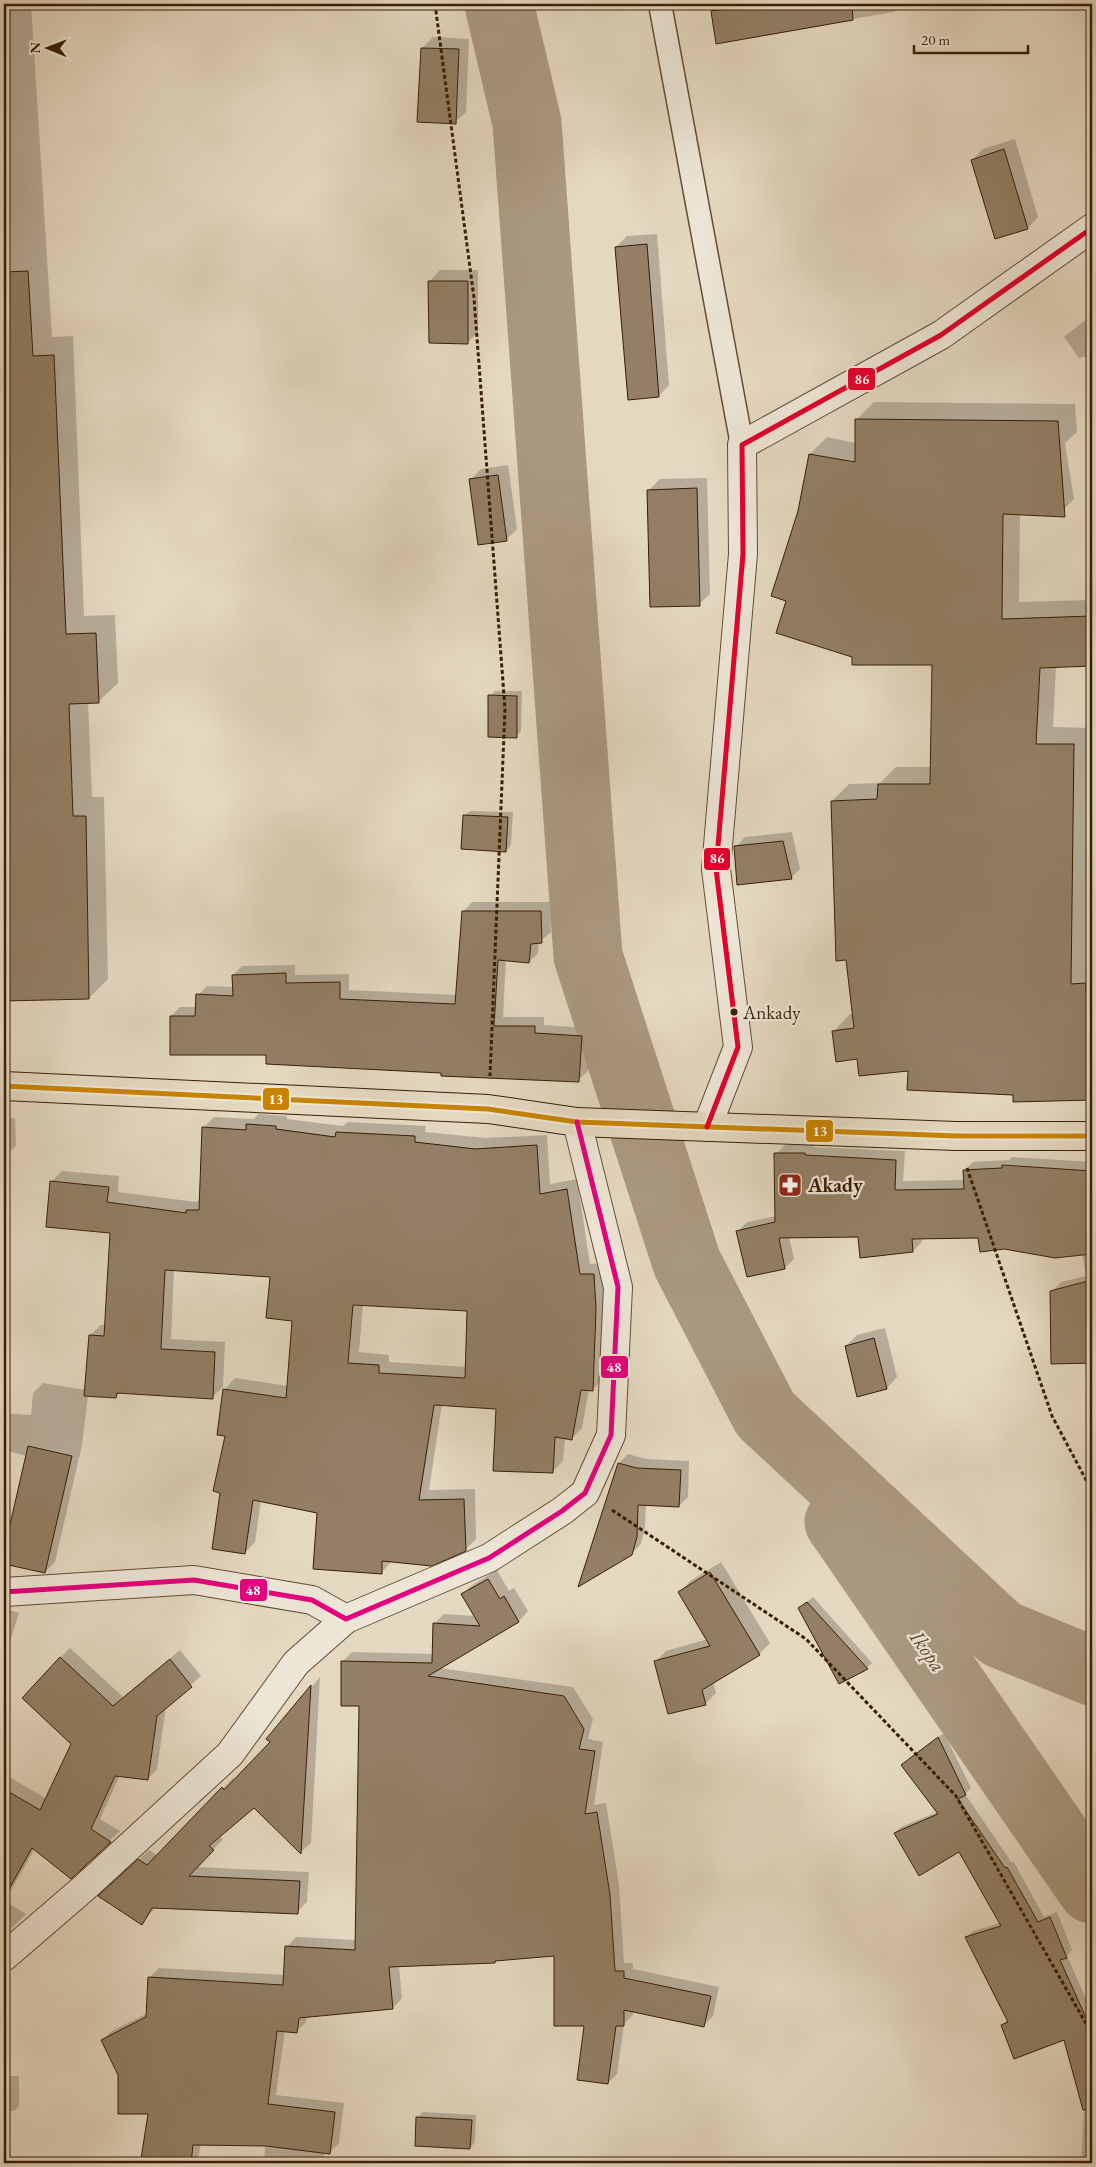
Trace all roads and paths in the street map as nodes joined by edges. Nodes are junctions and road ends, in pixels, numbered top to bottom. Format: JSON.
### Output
{"nodes":[{"id":1,"x":435,"y":4,"type":"edge"},
{"id":2,"x":660,"y":4,"type":"edge"},
{"id":3,"x":1092,"y":228,"type":"edge"},
{"id":4,"x":742,"y":445,"type":"junction"},
{"id":5,"x":4,"y":1086,"type":"edge"},
{"id":6,"x":488,"y":1109,"type":"junction"},
{"id":7,"x":577,"y":1122,"type":"junction"},
{"id":8,"x":707,"y":1126,"type":"junction"},
{"id":9,"x":956,"y":1136,"type":"junction"},
{"id":10,"x":1092,"y":1136,"type":"edge"},
{"id":11,"x":1092,"y":1491,"type":"edge"},
{"id":12,"x":585,"y":1492,"type":"junction"},
{"id":13,"x":4,"y":1592,"type":"edge"},
{"id":14,"x":346,"y":1619,"type":"junction"},
{"id":15,"x":4,"y":1957,"type":"edge"},
{"id":16,"x":1088,"y":2163,"type":"edge"}],
"edges":[{"from":1,"to":6,"type":"path"},
{"from":2,"to":4,"type":"lane"},
{"from":3,"to":4,"type":"street"},
{"from":4,"to":8,"type":"street"},
{"from":5,"to":6,"type":"main road"},
{"from":6,"to":7,"type":"main road"},
{"from":7,"to":8,"type":"main road"},
{"from":7,"to":12,"type":"street"},
{"from":8,"to":9,"type":"main road"},
{"from":9,"to":10,"type":"main road"},
{"from":9,"to":11,"type":"path"},
{"from":12,"to":14,"type":"street"},
{"from":12,"to":16,"type":"path"},
{"from":13,"to":14,"type":"street"},
{"from":14,"to":15,"type":"street"}]}
